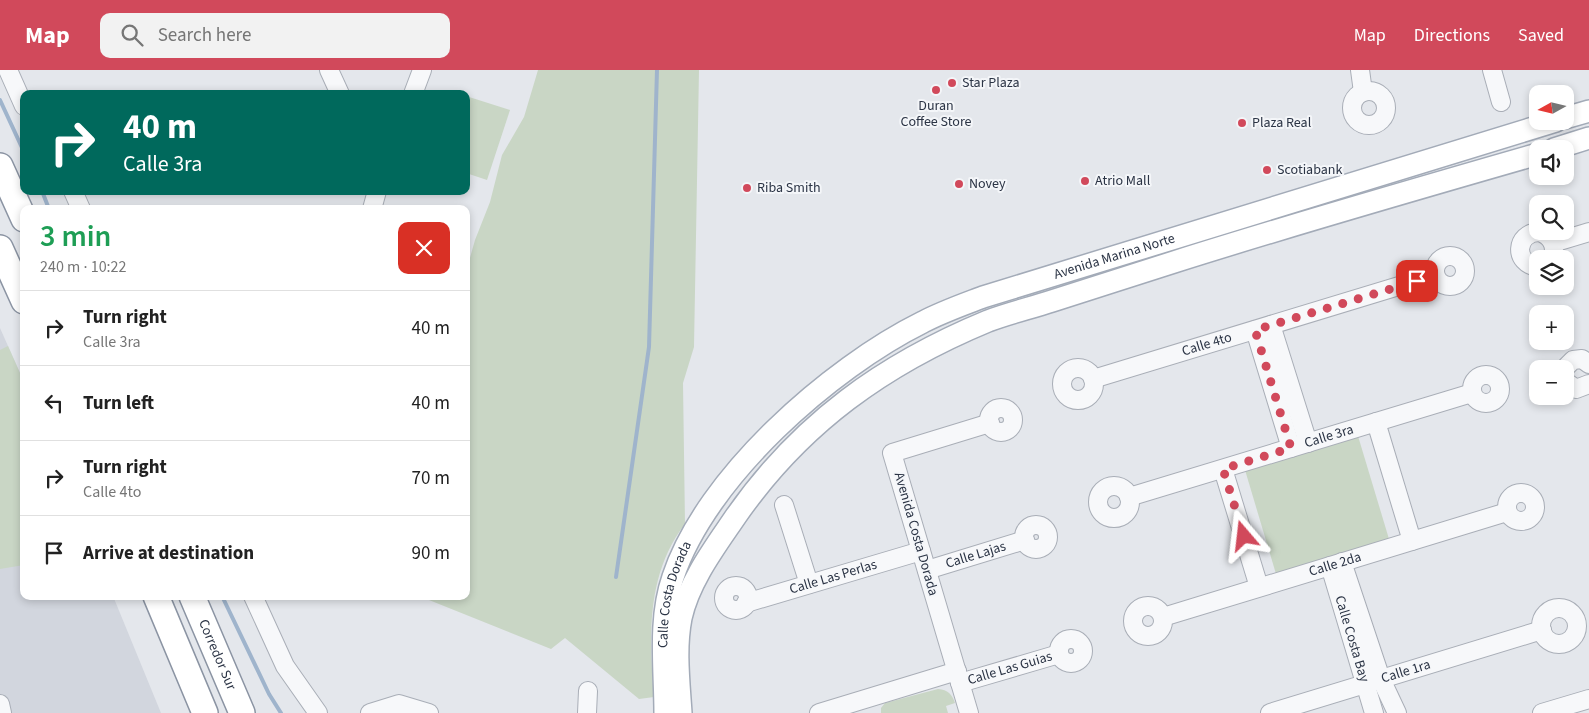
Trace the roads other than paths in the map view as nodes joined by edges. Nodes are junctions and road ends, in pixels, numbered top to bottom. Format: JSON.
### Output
{"nodes":[{"id":1,"x":8,"y":70,"type":"edge"},
{"id":2,"x":20,"y":70,"type":"edge"},
{"id":3,"x":329,"y":70,"type":"edge"},
{"id":4,"x":422,"y":70,"type":"edge"},
{"id":5,"x":1360,"y":70,"type":"edge"},
{"id":6,"x":1492,"y":70,"type":"edge"},
{"id":7,"x":28,"y":90,"type":"edge"},
{"id":8,"x":338,"y":90,"type":"edge"},
{"id":9,"x":414,"y":90,"type":"edge"},
{"id":10,"x":1363,"y":92,"type":"dead end"},
{"id":11,"x":20,"y":97,"type":"edge"},
{"id":12,"x":1502,"y":102,"type":"dead end"},
{"id":13,"x":1589,"y":111,"type":"edge"},
{"id":14,"x":1574,"y":115,"type":"edge"},
{"id":15,"x":1529,"y":130,"type":"edge"},
{"id":16,"x":1589,"y":138,"type":"edge"},
{"id":17,"x":1574,"y":143,"type":"edge"},
{"id":18,"x":1458,"y":153,"type":"junction"},
{"id":19,"x":1529,"y":157,"type":"edge"},
{"id":20,"x":0,"y":166,"type":"edge"},
{"id":21,"x":1464,"y":175,"type":"junction"},
{"id":22,"x":20,"y":210,"type":"edge"},
{"id":23,"x":1589,"y":232,"type":"edge"},
{"id":24,"x":0,"y":248,"type":"edge"},
{"id":25,"x":1552,"y":250,"type":"edge"},
{"id":26,"x":1554,"y":250,"type":"edge"},
{"id":27,"x":1529,"y":265,"type":"edge"},
{"id":28,"x":1435,"y":275,"type":"dead end"},
{"id":29,"x":20,"y":292,"type":"edge"},
{"id":30,"x":1263,"y":328,"type":"junction"},
{"id":31,"x":1573,"y":360,"type":"edge"},
{"id":32,"x":1589,"y":364,"type":"edge"},
{"id":33,"x":1093,"y":379,"type":"dead end"},
{"id":34,"x":1589,"y":384,"type":"edge"},
{"id":35,"x":1574,"y":388,"type":"edge"},
{"id":36,"x":1472,"y":393,"type":"dead end"},
{"id":37,"x":1376,"y":422,"type":"junction"},
{"id":38,"x":990,"y":423,"type":"dead end"},
{"id":39,"x":1308,"y":443,"type":"junction"},
{"id":40,"x":1291,"y":448,"type":"junction"},
{"id":41,"x":1223,"y":469,"type":"junction"},
{"id":42,"x":724,"y":487,"type":"junction"},
{"id":43,"x":1129,"y":498,"type":"dead end"},
{"id":44,"x":745,"y":503,"type":"junction"},
{"id":45,"x":784,"y":505,"type":"dead end"},
{"id":46,"x":1507,"y":512,"type":"dead end"},
{"id":47,"x":1025,"y":540,"type":"dead end"},
{"id":48,"x":1412,"y":540,"type":"junction"},
{"id":49,"x":921,"y":551,"type":"junction"},
{"id":50,"x":1336,"y":564,"type":"junction"},
{"id":51,"x":927,"y":570,"type":"junction"},
{"id":52,"x":809,"y":584,"type":"junction"},
{"id":53,"x":1259,"y":587,"type":"junction"},
{"id":54,"x":156,"y":600,"type":"edge"},
{"id":55,"x":157,"y":600,"type":"edge"},
{"id":56,"x":193,"y":600,"type":"edge"},
{"id":57,"x":242,"y":600,"type":"edge"},
{"id":58,"x":255,"y":600,"type":"edge"},
{"id":59,"x":746,"y":603,"type":"dead end"},
{"id":60,"x":1163,"y":616,"type":"dead end"},
{"id":61,"x":1542,"y":630,"type":"dead end"},
{"id":62,"x":1059,"y":654,"type":"dead end"},
{"id":63,"x":958,"y":677,"type":"junction"},
{"id":64,"x":1373,"y":681,"type":"junction"},
{"id":65,"x":588,"y":691,"type":"dead end"},
{"id":66,"x":1589,"y":699,"type":"edge"},
{"id":67,"x":0,"y":704,"type":"edge"},
{"id":68,"x":869,"y":706,"type":"edge"},
{"id":69,"x":2,"y":713,"type":"edge"},
{"id":70,"x":193,"y":713,"type":"edge"},
{"id":71,"x":205,"y":713,"type":"edge"},
{"id":72,"x":242,"y":713,"type":"edge"},
{"id":73,"x":256,"y":713,"type":"edge"},
{"id":74,"x":304,"y":713,"type":"edge"},
{"id":75,"x":318,"y":713,"type":"edge"},
{"id":76,"x":370,"y":713,"type":"edge"},
{"id":77,"x":429,"y":713,"type":"edge"},
{"id":78,"x":587,"y":713,"type":"edge"},
{"id":79,"x":665,"y":713,"type":"edge"},
{"id":80,"x":681,"y":713,"type":"edge"},
{"id":81,"x":819,"y":713,"type":"edge"},
{"id":82,"x":969,"y":713,"type":"edge"},
{"id":83,"x":1270,"y":713,"type":"edge"},
{"id":84,"x":1374,"y":713,"type":"edge"},
{"id":85,"x":1397,"y":713,"type":"edge"},
{"id":86,"x":1542,"y":713,"type":"edge"}],
"edges":[{"from":1,"to":11,"type":"street"},
{"from":2,"to":7,"type":"street"},
{"from":3,"to":8,"type":"street"},
{"from":4,"to":9,"type":"street"},
{"from":5,"to":10,"type":"street"},
{"from":6,"to":12,"type":"street"},
{"from":13,"to":14,"type":"main road"},
{"from":15,"to":18,"type":"main road","name":"Avenida Marina Norte"},
{"from":16,"to":17,"type":"main road"},
{"from":18,"to":21,"type":"main road"},
{"from":18,"to":42,"type":"main road","name":"Avenida Marina Norte"},
{"from":19,"to":21,"type":"main road","name":"Avenida Marina Norte"},
{"from":20,"to":22,"type":"highway"},
{"from":21,"to":44,"type":"main road","name":"Avenida Marina Norte"},
{"from":23,"to":26,"type":"street"},
{"from":24,"to":29,"type":"highway"},
{"from":25,"to":27,"type":"street"},
{"from":28,"to":30,"type":"street","name":"Calle 4to"},
{"from":30,"to":33,"type":"street","name":"Calle 4to"},
{"from":30,"to":39,"type":"street"},
{"from":30,"to":40,"type":"street"},
{"from":31,"to":32,"type":"street"},
{"from":34,"to":35,"type":"street"},
{"from":36,"to":37,"type":"street","name":"Calle 3ra"},
{"from":37,"to":39,"type":"street","name":"Calle 3ra"},
{"from":37,"to":48,"type":"street"},
{"from":38,"to":49,"type":"street","name":"Avenida Costa Dorada"},
{"from":39,"to":40,"type":"street","name":"Calle 3ra"},
{"from":40,"to":41,"type":"street","name":"Calle 3ra"},
{"from":41,"to":43,"type":"street","name":"Calle 3ra"},
{"from":41,"to":53,"type":"street"},
{"from":42,"to":44,"type":"main road"},
{"from":42,"to":79,"type":"main road","name":"Calle Costa Dorada"},
{"from":44,"to":80,"type":"main road","name":"Calle Costa Dorada"},
{"from":45,"to":52,"type":"street"},
{"from":46,"to":48,"type":"street","name":"Calle 2da"},
{"from":47,"to":51,"type":"street","name":"Calle Lajas"},
{"from":48,"to":50,"type":"street","name":"Calle 2da"},
{"from":49,"to":51,"type":"street","name":"Avenida Costa Dorada"},
{"from":49,"to":52,"type":"street","name":"Calle Las Perlas"},
{"from":50,"to":53,"type":"street","name":"Calle 2da"},
{"from":50,"to":64,"type":"street","name":"Calle Costa Bay"},
{"from":51,"to":63,"type":"street","name":"Avenida Costa Dorada"},
{"from":52,"to":59,"type":"street","name":"Calle Las Perlas"},
{"from":53,"to":60,"type":"street","name":"Calle 2da"},
{"from":54,"to":70,"type":"highway"},
{"from":55,"to":71,"type":"highway"},
{"from":56,"to":72,"type":"highway","name":"Corredor Sur"},
{"from":56,"to":73,"type":"highway"},
{"from":57,"to":74,"type":"street"},
{"from":58,"to":75,"type":"street"},
{"from":61,"to":64,"type":"street","name":"Calle 1ra"},
{"from":62,"to":63,"type":"street","name":"Calle Las Guias"},
{"from":63,"to":68,"type":"street","name":"Calle Las Guias"},
{"from":63,"to":82,"type":"street","name":"Avenida Costa Dorada"},
{"from":64,"to":83,"type":"street","name":"Calle 1ra"},
{"from":64,"to":84,"type":"street","name":"Calle Costa Bay"},
{"from":64,"to":85,"type":"street","name":"Calle Costa Bay"},
{"from":65,"to":78,"type":"street"},
{"from":66,"to":86,"type":"street"},
{"from":67,"to":69,"type":"street"},
{"from":68,"to":81,"type":"street","name":"Calle Las Guias"},
{"from":76,"to":77,"type":"street"}]}
